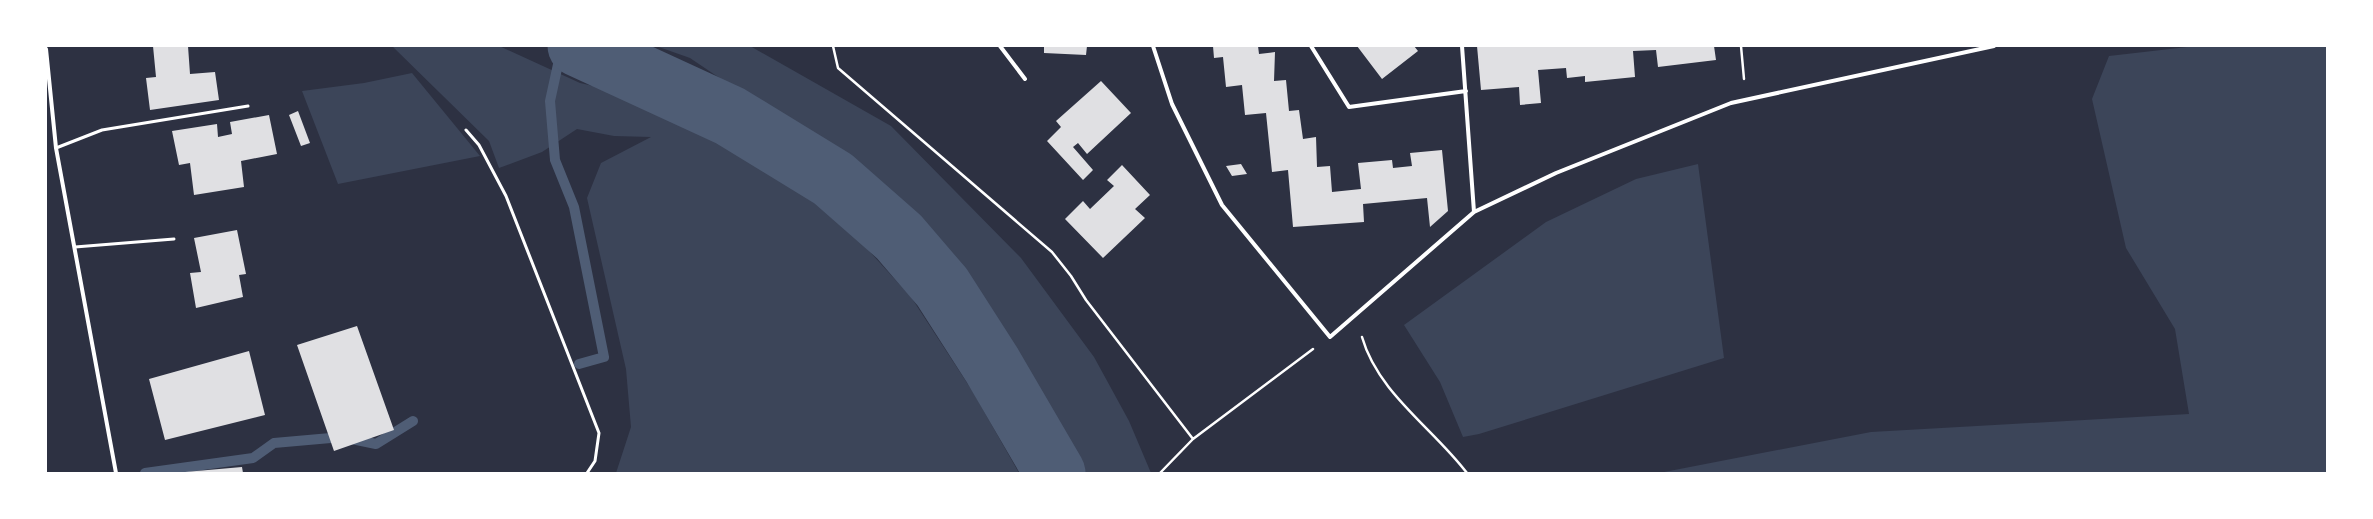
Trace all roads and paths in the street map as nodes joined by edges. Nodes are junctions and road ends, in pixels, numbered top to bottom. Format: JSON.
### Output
{"nodes":[{"id":1,"x":833,"y":46,"type":"edge"},
{"id":2,"x":1000,"y":46,"type":"edge"},
{"id":3,"x":1153,"y":46,"type":"edge"},
{"id":4,"x":1312,"y":46,"type":"edge"},
{"id":5,"x":1462,"y":46,"type":"edge"},
{"id":6,"x":1741,"y":46,"type":"edge"},
{"id":7,"x":1994,"y":46,"type":"edge"},
{"id":8,"x":46,"y":49,"type":"edge"},
{"id":9,"x":1024,"y":79,"type":"dead end"},
{"id":10,"x":1466,"y":91,"type":"junction"},
{"id":11,"x":1745,"y":100,"type":"junction"},
{"id":12,"x":248,"y":106,"type":"dead end"},
{"id":13,"x":466,"y":130,"type":"dead end"},
{"id":14,"x":56,"y":148,"type":"junction"},
{"id":15,"x":1474,"y":212,"type":"junction"},
{"id":16,"x":174,"y":239,"type":"dead end"},
{"id":17,"x":74,"y":247,"type":"junction"},
{"id":18,"x":1356,"y":314,"type":"junction"},
{"id":19,"x":1330,"y":336,"type":"junction"},
{"id":20,"x":1193,"y":439,"type":"junction"},
{"id":21,"x":116,"y":473,"type":"edge"},
{"id":22,"x":587,"y":473,"type":"edge"},
{"id":23,"x":1160,"y":473,"type":"edge"},
{"id":24,"x":1466,"y":473,"type":"edge"}],
"edges":[{"from":1,"to":20,"type":"path"},
{"from":2,"to":9,"type":"street"},
{"from":3,"to":19,"type":"street"},
{"from":4,"to":10,"type":"street"},
{"from":5,"to":10,"type":"street"},
{"from":6,"to":11,"type":"path"},
{"from":7,"to":11,"type":"street"},
{"from":8,"to":14,"type":"street"},
{"from":10,"to":15,"type":"street"},
{"from":11,"to":15,"type":"street"},
{"from":12,"to":14,"type":"lane"},
{"from":13,"to":22,"type":"lane"},
{"from":14,"to":17,"type":"street"},
{"from":15,"to":18,"type":"street"},
{"from":16,"to":17,"type":"lane"},
{"from":17,"to":21,"type":"street"},
{"from":18,"to":19,"type":"street"},
{"from":18,"to":24,"type":"path"},
{"from":19,"to":20,"type":"path"},
{"from":20,"to":23,"type":"path"}]}
